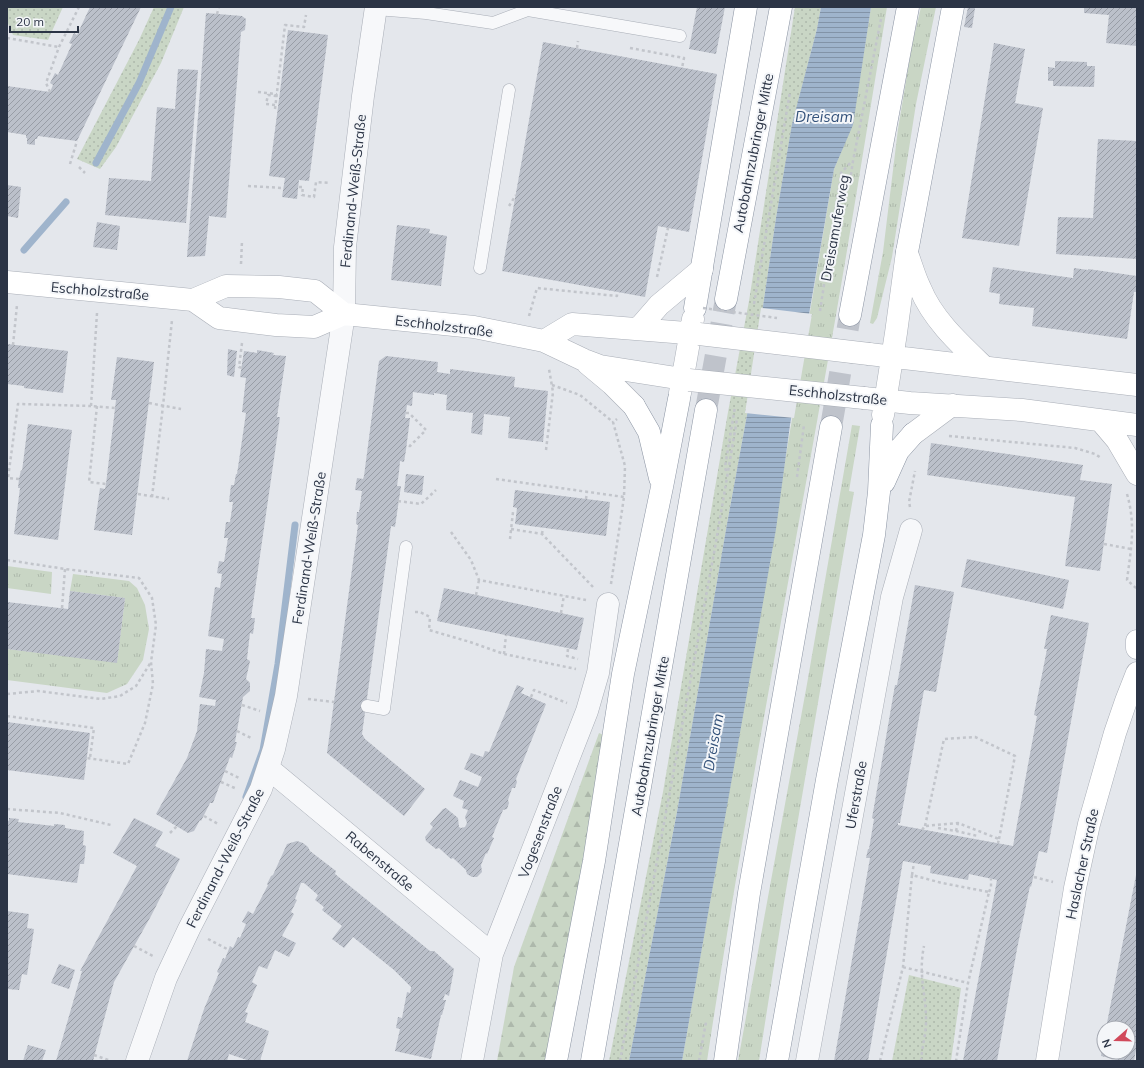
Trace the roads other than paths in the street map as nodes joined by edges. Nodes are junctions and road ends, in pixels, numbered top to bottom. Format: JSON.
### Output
{"nodes":[{"id":1,"x":746,"y":7,"type":"edge"},
{"id":2,"x":781,"y":7,"type":"edge"},
{"id":3,"x":908,"y":7,"type":"edge"},
{"id":4,"x":953,"y":7,"type":"edge"},
{"id":5,"x":376,"y":8,"type":"edge"},
{"id":6,"x":680,"y":36,"type":"dead end"},
{"id":7,"x":509,"y":90,"type":"dead end"},
{"id":8,"x":907,"y":252,"type":"junction"},
{"id":9,"x":480,"y":268,"type":"dead end"},
{"id":10,"x":702,"y":269,"type":"junction"},
{"id":11,"x":13,"y":283,"type":"edge"},
{"id":12,"x":184,"y":299,"type":"junction"},
{"id":13,"x":726,"y":299,"type":"tunnel mouth"},
{"id":14,"x":344,"y":314,"type":"junction"},
{"id":15,"x":850,"y":315,"type":"tunnel mouth"},
{"id":16,"x":639,"y":328,"type":"junction"},
{"id":17,"x":695,"y":334,"type":"junction"},
{"id":18,"x":534,"y":339,"type":"junction"},
{"id":19,"x":892,"y":357,"type":"junction"},
{"id":20,"x":584,"y":360,"type":"junction"},
{"id":21,"x":984,"y":367,"type":"junction"},
{"id":22,"x":1137,"y":385,"type":"edge"},
{"id":23,"x":683,"y":386,"type":"junction"},
{"id":24,"x":885,"y":401,"type":"junction"},
{"id":25,"x":952,"y":405,"type":"junction"},
{"id":26,"x":706,"y":410,"type":"tunnel mouth"},
{"id":27,"x":1100,"y":420,"type":"junction"},
{"id":28,"x":1137,"y":425,"type":"edge"},
{"id":29,"x":831,"y":427,"type":"tunnel mouth"},
{"id":30,"x":1131,"y":481,"type":"edge"},
{"id":31,"x":662,"y":487,"type":"junction"},
{"id":32,"x":879,"y":492,"type":"junction"},
{"id":33,"x":911,"y":530,"type":"road end"},
{"id":34,"x":406,"y":548,"type":"dead end"},
{"id":35,"x":608,"y":604,"type":"road end"},
{"id":36,"x":1137,"y":641,"type":"edge"},
{"id":37,"x":1137,"y":648,"type":"edge"},
{"id":38,"x":1137,"y":673,"type":"edge"},
{"id":39,"x":366,"y":706,"type":"dead end"},
{"id":40,"x":268,"y":768,"type":"junction"},
{"id":41,"x":492,"y":954,"type":"junction"},
{"id":42,"x":137,"y":1061,"type":"edge"},
{"id":43,"x":472,"y":1061,"type":"edge"},
{"id":44,"x":556,"y":1061,"type":"edge"},
{"id":45,"x":592,"y":1061,"type":"edge"},
{"id":46,"x":725,"y":1061,"type":"edge"},
{"id":47,"x":777,"y":1061,"type":"edge"},
{"id":48,"x":807,"y":1061,"type":"edge"},
{"id":49,"x":1047,"y":1061,"type":"edge"}],
"edges":[{"from":1,"to":10,"type":"main road"},
{"from":2,"to":13,"type":"main road","name":"Autobahnzubringer Mitte"},
{"from":3,"to":15,"type":"main road"},
{"from":4,"to":8,"type":"main road"},
{"from":5,"to":6,"type":"lane"},
{"from":5,"to":14,"type":"street","name":"Ferdinand-Weiß-Straße"},
{"from":7,"to":9,"type":"lane"},
{"from":8,"to":19,"type":"main road"},
{"from":8,"to":21,"type":"main road"},
{"from":10,"to":16,"type":"main road"},
{"from":10,"to":17,"type":"main road"},
{"from":11,"to":12,"type":"main road","name":"Eschholzstraße"},
{"from":12,"to":14,"type":"main road","name":"Eschholzstraße"},
{"from":12,"to":14,"type":"main road","name":"Eschholzstraße"},
{"from":14,"to":18,"type":"main road","name":"Eschholzstraße"},
{"from":14,"to":40,"type":"street","name":"Ferdinand-Weiß-Straße"},
{"from":16,"to":17,"type":"main road"},
{"from":16,"to":18,"type":"main road"},
{"from":17,"to":19,"type":"main road","bridge":true},
{"from":17,"to":23,"type":"main road"},
{"from":18,"to":20,"type":"main road","name":"Eschholzstraße"},
{"from":19,"to":21,"type":"main road"},
{"from":19,"to":24,"type":"main road"},
{"from":20,"to":23,"type":"main road","name":"Eschholzstraße"},
{"from":20,"to":31,"type":"main road"},
{"from":21,"to":22,"type":"main road"},
{"from":23,"to":24,"type":"main road","name":"Eschholzstraße","bridge":true},
{"from":23,"to":31,"type":"main road"},
{"from":24,"to":25,"type":"main road","name":"Eschholzstraße"},
{"from":24,"to":32,"type":"main road"},
{"from":25,"to":27,"type":"main road","name":"Eschholzstraße"},
{"from":25,"to":32,"type":"main road"},
{"from":26,"to":45,"type":"main road","name":"Autobahnzubringer Mitte"},
{"from":27,"to":28,"type":"main road","name":"Eschholzstraße"},
{"from":27,"to":30,"type":"main road"},
{"from":29,"to":46,"type":"main road"},
{"from":31,"to":44,"type":"main road"},
{"from":32,"to":47,"type":"main road"},
{"from":33,"to":48,"type":"street","name":"Uferstraße"},
{"from":34,"to":39,"type":"lane"},
{"from":35,"to":41,"type":"street","name":"Vogesenstraße"},
{"from":36,"to":37,"type":"main road"},
{"from":38,"to":49,"type":"main road","name":"Haslacher Straße"},
{"from":40,"to":41,"type":"street","name":"Rabenstraße"},
{"from":40,"to":42,"type":"street","name":"Ferdinand-Weiß-Straße"},
{"from":41,"to":43,"type":"street","name":"Vogesenstraße"}]}
